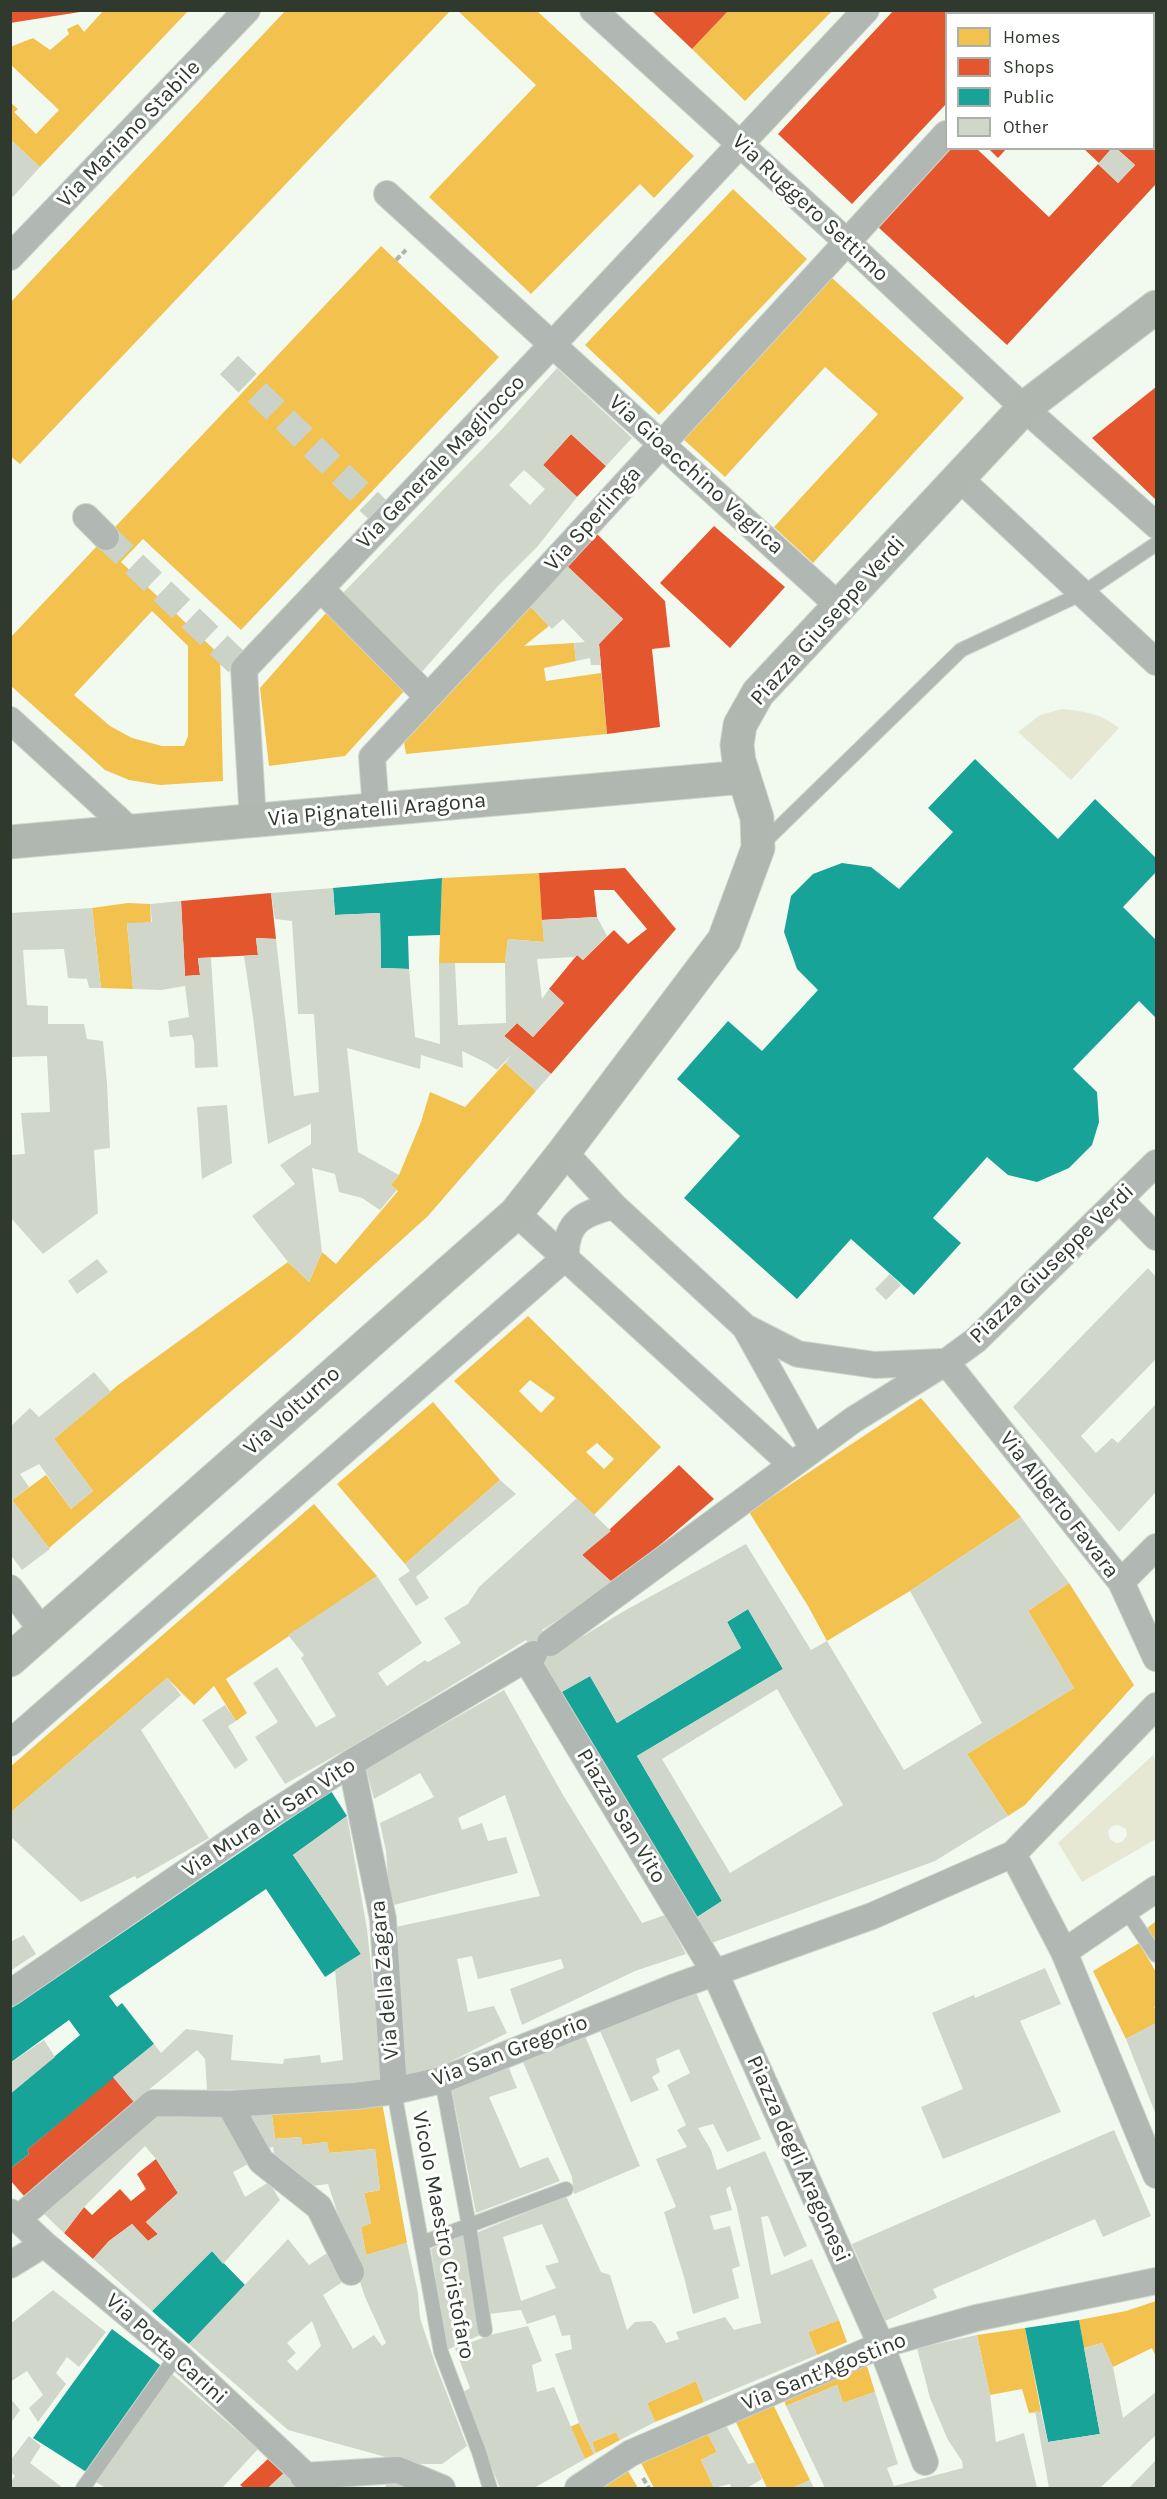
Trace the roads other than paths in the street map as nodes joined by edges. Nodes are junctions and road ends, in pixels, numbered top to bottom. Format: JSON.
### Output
{"nodes":[{"id":1,"x":247,"y":10,"type":"edge"},
{"id":2,"x":866,"y":10,"type":"edge"},
{"id":3,"x":603,"y":14,"type":"edge"},
{"id":4,"x":945,"y":135,"type":"edge"},
{"id":5,"x":740,"y":144,"type":"junction"},
{"id":6,"x":387,"y":194,"type":"dead end"},
{"id":7,"x":846,"y":241,"type":"junction"},
{"id":8,"x":10,"y":257,"type":"edge"},
{"id":9,"x":1156,"y":307,"type":"edge"},
{"id":10,"x":552,"y":345,"type":"junction"},
{"id":11,"x":1024,"y":408,"type":"junction"},
{"id":12,"x":662,"y":443,"type":"junction"},
{"id":13,"x":958,"y":477,"type":"junction"},
{"id":14,"x":86,"y":517,"type":"dead end"},
{"id":15,"x":1156,"y":525,"type":"edge"},
{"id":16,"x":106,"y":537,"type":"tunnel mouth"},
{"id":17,"x":1156,"y":544,"type":"edge"},
{"id":18,"x":321,"y":589,"type":"junction"},
{"id":19,"x":1083,"y":593,"type":"junction"},
{"id":20,"x":839,"y":606,"type":"junction"},
{"id":21,"x":1156,"y":662,"type":"edge"},
{"id":22,"x":428,"y":697,"type":"junction"},
{"id":23,"x":10,"y":720,"type":"edge"},
{"id":24,"x":744,"y":777,"type":"junction"},
{"id":25,"x":376,"y":810,"type":"junction"},
{"id":26,"x":253,"y":821,"type":"junction"},
{"id":27,"x":130,"y":831,"type":"junction"},
{"id":28,"x":10,"y":842,"type":"edge"},
{"id":29,"x":758,"y":848,"type":"junction"},
{"id":30,"x":564,"y":1152,"type":"junction"},
{"id":31,"x":1156,"y":1163,"type":"edge"},
{"id":32,"x":1120,"y":1200,"type":"junction"},
{"id":33,"x":614,"y":1206,"type":"junction"},
{"id":34,"x":516,"y":1213,"type":"junction"},
{"id":35,"x":1156,"y":1237,"type":"edge"},
{"id":36,"x":566,"y":1257,"type":"junction"},
{"id":37,"x":746,"y":1327,"type":"junction"},
{"id":38,"x":946,"y":1362,"type":"junction"},
{"id":39,"x":813,"y":1449,"type":"junction"},
{"id":40,"x":791,"y":1464,"type":"junction"},
{"id":41,"x":1156,"y":1547,"type":"edge"},
{"id":42,"x":1121,"y":1582,"type":"junction"},
{"id":43,"x":10,"y":1588,"type":"edge"},
{"id":44,"x":43,"y":1632,"type":"junction"},
{"id":45,"x":537,"y":1652,"type":"junction"},
{"id":46,"x":1156,"y":1658,"type":"edge"},
{"id":47,"x":10,"y":1660,"type":"edge"},
{"id":48,"x":1156,"y":1706,"type":"edge"},
{"id":49,"x":10,"y":1743,"type":"edge"},
{"id":50,"x":351,"y":1763,"type":"junction"},
{"id":51,"x":1013,"y":1854,"type":"junction"},
{"id":52,"x":1156,"y":1889,"type":"edge"},
{"id":53,"x":1126,"y":1910,"type":"junction"},
{"id":54,"x":1065,"y":1952,"type":"junction"},
{"id":55,"x":1156,"y":1955,"type":"edge"},
{"id":56,"x":715,"y":1973,"type":"junction"},
{"id":57,"x":10,"y":1993,"type":"edge"},
{"id":58,"x":442,"y":2080,"type":"junction"},
{"id":59,"x":394,"y":2091,"type":"junction"},
{"id":60,"x":229,"y":2104,"type":"junction"},
{"id":61,"x":1156,"y":2175,"type":"edge"},
{"id":62,"x":566,"y":2189,"type":"dead end"},
{"id":63,"x":15,"y":2215,"type":"edge"},
{"id":64,"x":470,"y":2226,"type":"junction"},
{"id":65,"x":422,"y":2243,"type":"junction"},
{"id":66,"x":44,"y":2244,"type":"junction"},
{"id":67,"x":10,"y":2265,"type":"edge"},
{"id":68,"x":351,"y":2272,"type":"dead end"},
{"id":69,"x":1156,"y":2282,"type":"edge"},
{"id":70,"x":485,"y":2330,"type":"dead end"},
{"id":71,"x":881,"y":2345,"type":"junction"},
{"id":72,"x":177,"y":2355,"type":"junction"},
{"id":73,"x":926,"y":2463,"type":"dead end"},
{"id":74,"x":311,"y":2482,"type":"edge"},
{"id":75,"x":83,"y":2488,"type":"edge"},
{"id":76,"x":442,"y":2488,"type":"edge"},
{"id":77,"x":490,"y":2488,"type":"edge"},
{"id":78,"x":578,"y":2488,"type":"edge"}],
"edges":[{"from":1,"to":8,"type":"street","name":"Via Mariano Stabile"},
{"from":2,"to":5,"type":"street","name":"Via Generale Magliocco"},
{"from":3,"to":5,"type":"street","name":"Via Ruggero Settimo"},
{"from":4,"to":7,"type":"street","name":"Via Sperlinga"},
{"from":5,"to":7,"type":"street","name":"Via Ruggero Settimo"},
{"from":5,"to":10,"type":"street","name":"Via Generale Magliocco"},
{"from":6,"to":10,"type":"street","name":"Via Gioacchino Vaglica"},
{"from":7,"to":11,"type":"street","name":"Via Ruggero Settimo"},
{"from":7,"to":12,"type":"street","name":"Via Sperlinga"},
{"from":9,"to":11,"type":"street","name":"Piazza Giuseppe Verdi"},
{"from":10,"to":12,"type":"street","name":"Via Gioacchino Vaglica"},
{"from":10,"to":18,"type":"street","name":"Via Generale Magliocco"},
{"from":11,"to":13,"type":"street","name":"Piazza Giuseppe Verdi"},
{"from":11,"to":15,"type":"street","name":"Via Ruggero Settimo"},
{"from":12,"to":20,"type":"street","name":"Via Gioacchino Vaglica"},
{"from":12,"to":22,"type":"street","name":"Via Sperlinga"},
{"from":13,"to":19,"type":"street"},
{"from":13,"to":20,"type":"street","name":"Piazza Giuseppe Verdi"},
{"from":14,"to":16,"type":"street"},
{"from":17,"to":19,"type":"lane"},
{"from":18,"to":22,"type":"street"},
{"from":18,"to":26,"type":"street","name":"Via Generale Magliocco"},
{"from":19,"to":21,"type":"street"},
{"from":19,"to":29,"type":"lane"},
{"from":20,"to":24,"type":"street","name":"Piazza Giuseppe Verdi"},
{"from":22,"to":25,"type":"street","name":"Via Sperlinga"},
{"from":23,"to":27,"type":"street"},
{"from":24,"to":25,"type":"street","name":"Via Pignatelli Aragona"},
{"from":24,"to":29,"type":"street","name":"Piazza Giuseppe Verdi"},
{"from":25,"to":26,"type":"street","name":"Via Pignatelli Aragona"},
{"from":26,"to":27,"type":"street","name":"Via Pignatelli Aragona"},
{"from":27,"to":28,"type":"street","name":"Via Pignatelli Aragona"},
{"from":29,"to":30,"type":"street","name":"Piazza Giuseppe Verdi"},
{"from":30,"to":33,"type":"street"},
{"from":30,"to":34,"type":"street","name":"Via Volturno"},
{"from":31,"to":32,"type":"street","name":"Piazza Giuseppe Verdi"},
{"from":32,"to":35,"type":"street"},
{"from":32,"to":38,"type":"street","name":"Piazza Giuseppe Verdi"},
{"from":33,"to":36,"type":"street"},
{"from":33,"to":37,"type":"street"},
{"from":34,"to":36,"type":"street"},
{"from":34,"to":44,"type":"street","name":"Via Volturno"},
{"from":36,"to":40,"type":"street"},
{"from":36,"to":49,"type":"street"},
{"from":37,"to":38,"type":"street"},
{"from":37,"to":39,"type":"street"},
{"from":38,"to":39,"type":"street","name":"Piazza Giuseppe Verdi"},
{"from":38,"to":42,"type":"street","name":"Via Alberto Favara"},
{"from":39,"to":40,"type":"street","name":"Via Mura di San Vito"},
{"from":40,"to":45,"type":"street","name":"Via Mura di San Vito"},
{"from":41,"to":42,"type":"street"},
{"from":42,"to":46,"type":"street","name":"Via Alberto Favara"},
{"from":43,"to":44,"type":"street"},
{"from":44,"to":47,"type":"street","name":"Via Volturno"},
{"from":45,"to":50,"type":"street","name":"Via Mura di San Vito"},
{"from":45,"to":56,"type":"street","name":"Piazza San Vito"},
{"from":48,"to":51,"type":"street"},
{"from":50,"to":57,"type":"street","name":"Via Mura di San Vito"},
{"from":50,"to":59,"type":"street","name":"Via della Zagara"},
{"from":51,"to":54,"type":"street"},
{"from":51,"to":56,"type":"street","name":"Via San Gregorio"},
{"from":52,"to":53,"type":"street"},
{"from":53,"to":54,"type":"street"},
{"from":53,"to":55,"type":"lane"},
{"from":54,"to":61,"type":"street"},
{"from":56,"to":58,"type":"street","name":"Via San Gregorio"},
{"from":56,"to":71,"type":"street","name":"Piazza degli Aragonesi"},
{"from":58,"to":59,"type":"street","name":"Via San Gregorio"},
{"from":58,"to":64,"type":"lane"},
{"from":59,"to":60,"type":"street","name":"Via San Gregorio"},
{"from":59,"to":65,"type":"lane","name":"Vicolo Maestro Cristofaro"},
{"from":60,"to":63,"type":"street","name":"Via San Gregorio"},
{"from":60,"to":68,"type":"street"},
{"from":62,"to":64,"type":"lane"},
{"from":63,"to":66,"type":"street","name":"Via Porta Carini"},
{"from":64,"to":65,"type":"lane"},
{"from":64,"to":70,"type":"lane"},
{"from":65,"to":77,"type":"lane","name":"Vicolo Maestro Cristofaro"},
{"from":66,"to":67,"type":"street"},
{"from":66,"to":72,"type":"street","name":"Via Porta Carini"},
{"from":69,"to":71,"type":"street","name":"Via Sant'Agostino"},
{"from":71,"to":73,"type":"street","name":"Piazza degli Aragonesi"},
{"from":71,"to":78,"type":"street","name":"Via Sant'Agostino"},
{"from":72,"to":74,"type":"street","name":"Via Porta Carini"},
{"from":72,"to":75,"type":"lane"},
{"from":74,"to":76,"type":"street"}]}
